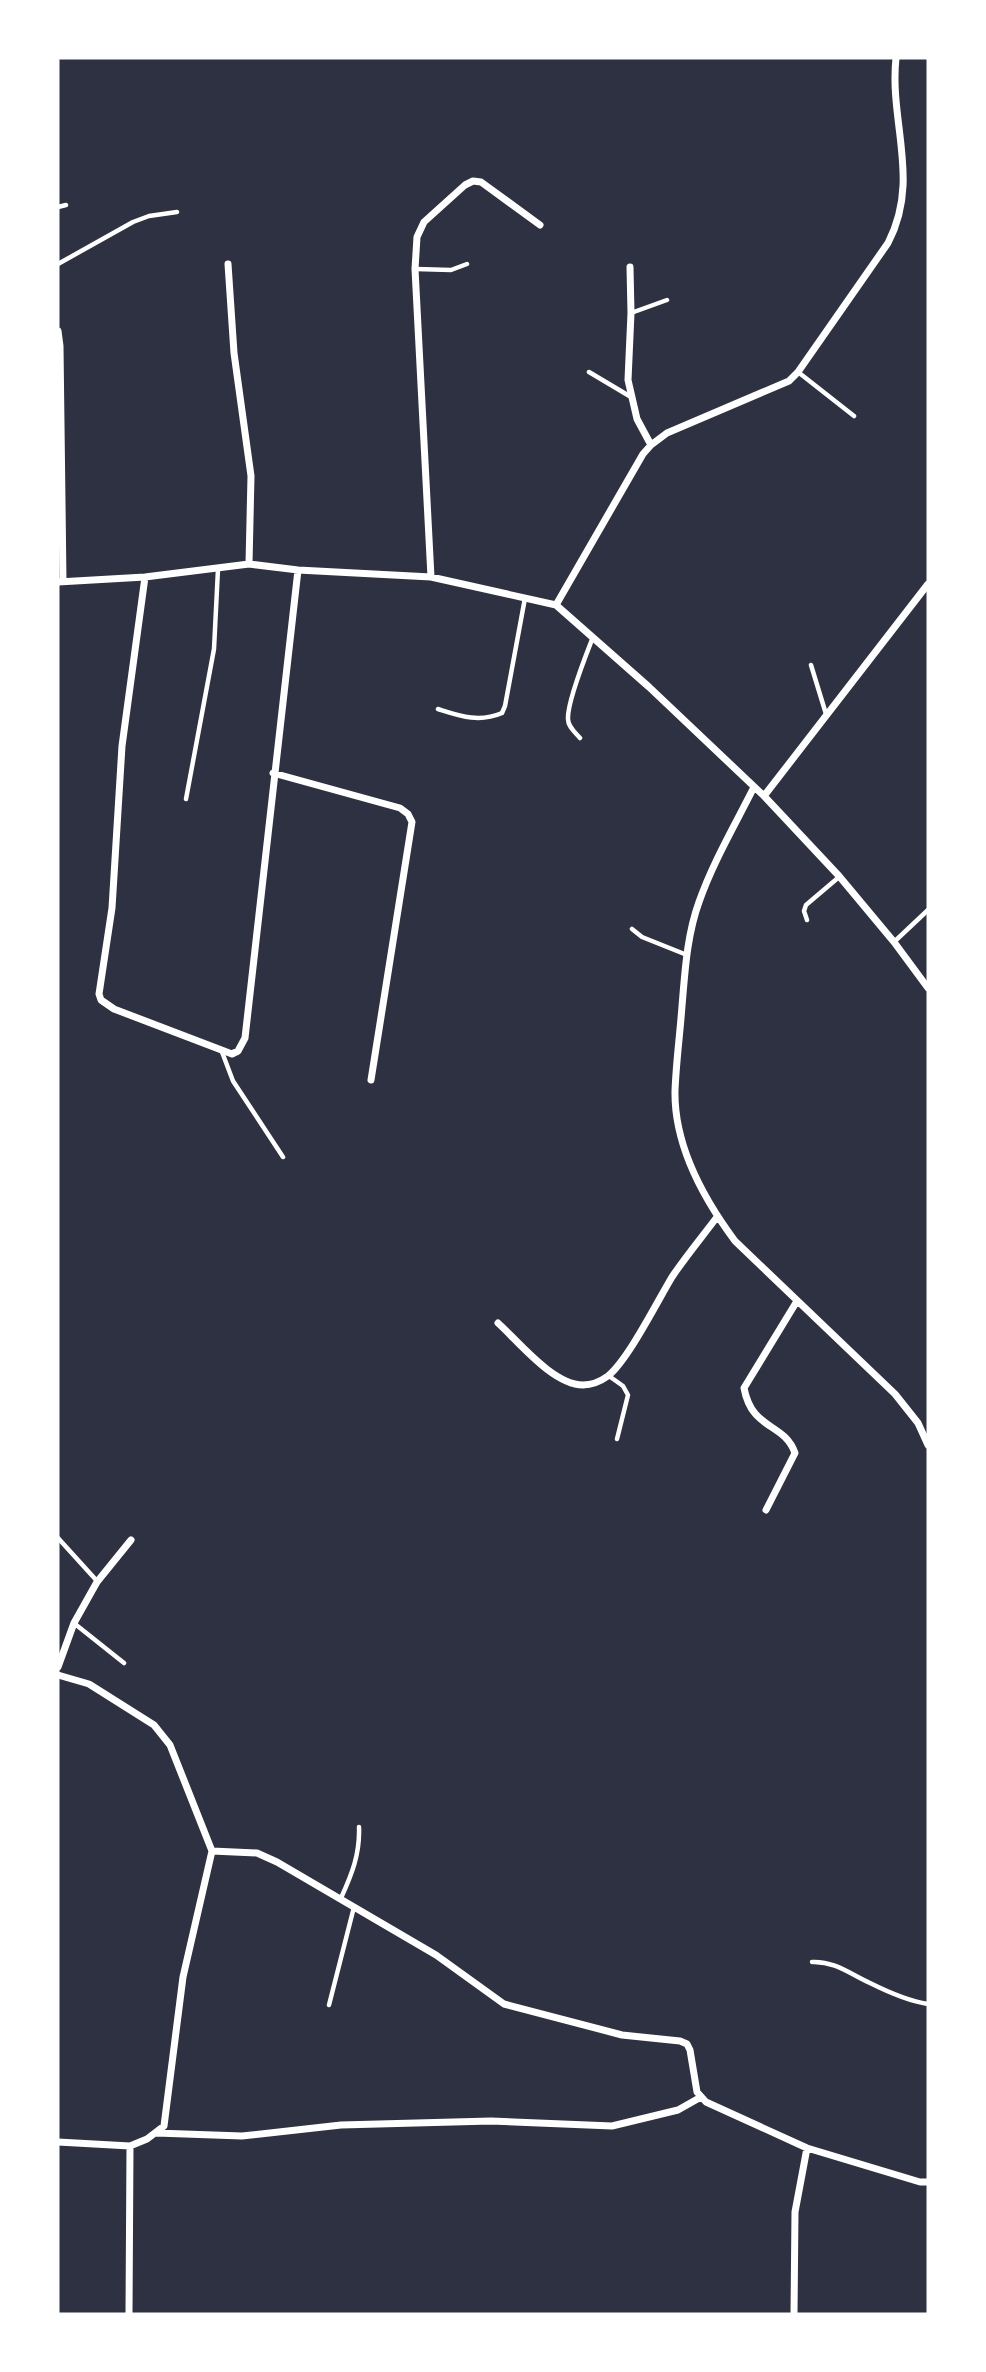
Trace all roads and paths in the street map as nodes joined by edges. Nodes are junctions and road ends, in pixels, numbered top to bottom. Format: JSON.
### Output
{"nodes":[{"id":1,"x":896,"y":58,"type":"edge"},
{"id":2,"x":66,"y":205,"type":"dead end"},
{"id":3,"x":58,"y":207,"type":"edge"},
{"id":4,"x":177,"y":212,"type":"dead end"},
{"id":5,"x":540,"y":225,"type":"dead end"},
{"id":6,"x":58,"y":264,"type":"edge"},
{"id":7,"x":228,"y":264,"type":"dead end"},
{"id":8,"x":467,"y":264,"type":"dead end"},
{"id":9,"x":630,"y":267,"type":"dead end"},
{"id":10,"x":415,"y":269,"type":"junction"},
{"id":11,"x":667,"y":300,"type":"dead end"},
{"id":12,"x":631,"y":313,"type":"junction"},
{"id":13,"x":58,"y":331,"type":"edge"},
{"id":14,"x":589,"y":372,"type":"dead end"},
{"id":15,"x":798,"y":372,"type":"junction"},
{"id":16,"x":631,"y":397,"type":"junction"},
{"id":17,"x":854,"y":416,"type":"dead end"},
{"id":18,"x":651,"y":445,"type":"junction"},
{"id":19,"x":249,"y":564,"type":"junction"},
{"id":20,"x":218,"y":568,"type":"junction"},
{"id":21,"x":298,"y":570,"type":"junction"},
{"id":22,"x":145,"y":577,"type":"junction"},
{"id":23,"x":431,"y":577,"type":"junction"},
{"id":24,"x":60,"y":582,"type":"edge"},
{"id":25,"x":928,"y":584,"type":"edge"},
{"id":26,"x":525,"y":597,"type":"junction"},
{"id":27,"x":556,"y":605,"type":"junction"},
{"id":28,"x":593,"y":637,"type":"junction"},
{"id":29,"x":811,"y":665,"type":"dead end"},
{"id":30,"x":438,"y":709,"type":"dead end"},
{"id":31,"x":826,"y":714,"type":"junction"},
{"id":32,"x":580,"y":738,"type":"dead end"},
{"id":33,"x":274,"y":773,"type":"junction"},
{"id":34,"x":754,"y":787,"type":"junction"},
{"id":35,"x":764,"y":796,"type":"junction"},
{"id":36,"x":187,"y":799,"type":"dead end"},
{"id":37,"x":839,"y":876,"type":"junction"},
{"id":38,"x":928,"y":909,"type":"edge"},
{"id":39,"x":807,"y":920,"type":"dead end"},
{"id":40,"x":632,"y":929,"type":"dead end"},
{"id":41,"x":894,"y":942,"type":"junction"},
{"id":42,"x":687,"y":955,"type":"junction"},
{"id":43,"x":928,"y":988,"type":"edge"},
{"id":44,"x":222,"y":1052,"type":"junction"},
{"id":45,"x":371,"y":1080,"type":"dead end"},
{"id":46,"x":284,"y":1157,"type":"dead end"},
{"id":47,"x":717,"y":1217,"type":"junction"},
{"id":48,"x":797,"y":1301,"type":"junction"},
{"id":49,"x":498,"y":1323,"type":"dead end"},
{"id":50,"x":609,"y":1375,"type":"junction"},
{"id":51,"x":617,"y":1439,"type":"dead end"},
{"id":52,"x":928,"y":1445,"type":"edge"},
{"id":53,"x":766,"y":1510,"type":"dead end"},
{"id":54,"x":58,"y":1538,"type":"edge"},
{"id":55,"x":131,"y":1540,"type":"dead end"},
{"id":56,"x":97,"y":1582,"type":"junction"},
{"id":57,"x":74,"y":1623,"type":"junction"},
{"id":58,"x":124,"y":1663,"type":"dead end"},
{"id":59,"x":58,"y":1667,"type":"edge"},
{"id":60,"x":58,"y":1675,"type":"edge"},
{"id":61,"x":359,"y":1827,"type":"dead end"},
{"id":62,"x":212,"y":1851,"type":"junction"},
{"id":63,"x":340,"y":1899,"type":"junction"},
{"id":64,"x":354,"y":1907,"type":"junction"},
{"id":65,"x":812,"y":1962,"type":"dead end"},
{"id":66,"x":928,"y":2004,"type":"edge"},
{"id":67,"x":329,"y":2005,"type":"dead end"},
{"id":68,"x":701,"y":2097,"type":"junction"},
{"id":69,"x":156,"y":2133,"type":"junction"},
{"id":70,"x":58,"y":2142,"type":"edge"},
{"id":71,"x":130,"y":2146,"type":"junction"},
{"id":72,"x":807,"y":2148,"type":"junction"},
{"id":73,"x":928,"y":2182,"type":"edge"},
{"id":74,"x":129,"y":2314,"type":"edge"},
{"id":75,"x":794,"y":2314,"type":"edge"}],
"edges":[{"from":1,"to":15,"type":"street"},
{"from":2,"to":3,"type":"lane"},
{"from":4,"to":6,"type":"lane"},
{"from":5,"to":10,"type":"street"},
{"from":7,"to":19,"type":"street"},
{"from":8,"to":10,"type":"lane"},
{"from":9,"to":12,"type":"street"},
{"from":10,"to":23,"type":"street"},
{"from":11,"to":12,"type":"lane"},
{"from":12,"to":16,"type":"street"},
{"from":13,"to":24,"type":"street"},
{"from":14,"to":16,"type":"lane"},
{"from":15,"to":17,"type":"lane"},
{"from":15,"to":18,"type":"street"},
{"from":16,"to":18,"type":"street"},
{"from":18,"to":27,"type":"street"},
{"from":19,"to":20,"type":"street"},
{"from":19,"to":21,"type":"street"},
{"from":20,"to":22,"type":"street"},
{"from":20,"to":36,"type":"lane"},
{"from":21,"to":23,"type":"street"},
{"from":21,"to":33,"type":"street"},
{"from":22,"to":24,"type":"street"},
{"from":22,"to":44,"type":"street"},
{"from":23,"to":26,"type":"street"},
{"from":25,"to":31,"type":"street"},
{"from":26,"to":27,"type":"street"},
{"from":26,"to":30,"type":"lane"},
{"from":27,"to":28,"type":"street"},
{"from":28,"to":32,"type":"lane"},
{"from":28,"to":34,"type":"street"},
{"from":29,"to":31,"type":"lane"},
{"from":31,"to":35,"type":"street"},
{"from":33,"to":44,"type":"street"},
{"from":33,"to":45,"type":"street"},
{"from":34,"to":35,"type":"street"},
{"from":34,"to":42,"type":"street"},
{"from":35,"to":37,"type":"street"},
{"from":37,"to":39,"type":"lane"},
{"from":37,"to":41,"type":"street"},
{"from":38,"to":41,"type":"lane"},
{"from":40,"to":42,"type":"lane"},
{"from":41,"to":43,"type":"street"},
{"from":42,"to":47,"type":"street"},
{"from":44,"to":46,"type":"lane"},
{"from":47,"to":48,"type":"street"},
{"from":47,"to":50,"type":"street"},
{"from":48,"to":52,"type":"street"},
{"from":48,"to":53,"type":"street"},
{"from":49,"to":50,"type":"street"},
{"from":50,"to":51,"type":"lane"},
{"from":54,"to":56,"type":"lane"},
{"from":55,"to":56,"type":"street"},
{"from":56,"to":57,"type":"street"},
{"from":57,"to":58,"type":"lane"},
{"from":57,"to":59,"type":"street"},
{"from":60,"to":62,"type":"street"},
{"from":61,"to":63,"type":"lane"},
{"from":62,"to":63,"type":"street"},
{"from":62,"to":69,"type":"street"},
{"from":63,"to":64,"type":"street"},
{"from":64,"to":67,"type":"lane"},
{"from":64,"to":68,"type":"street"},
{"from":65,"to":66,"type":"lane"},
{"from":68,"to":69,"type":"street"},
{"from":68,"to":72,"type":"street"},
{"from":69,"to":71,"type":"street"},
{"from":70,"to":71,"type":"street"},
{"from":71,"to":74,"type":"street"},
{"from":72,"to":73,"type":"street"},
{"from":72,"to":75,"type":"street"}]}
